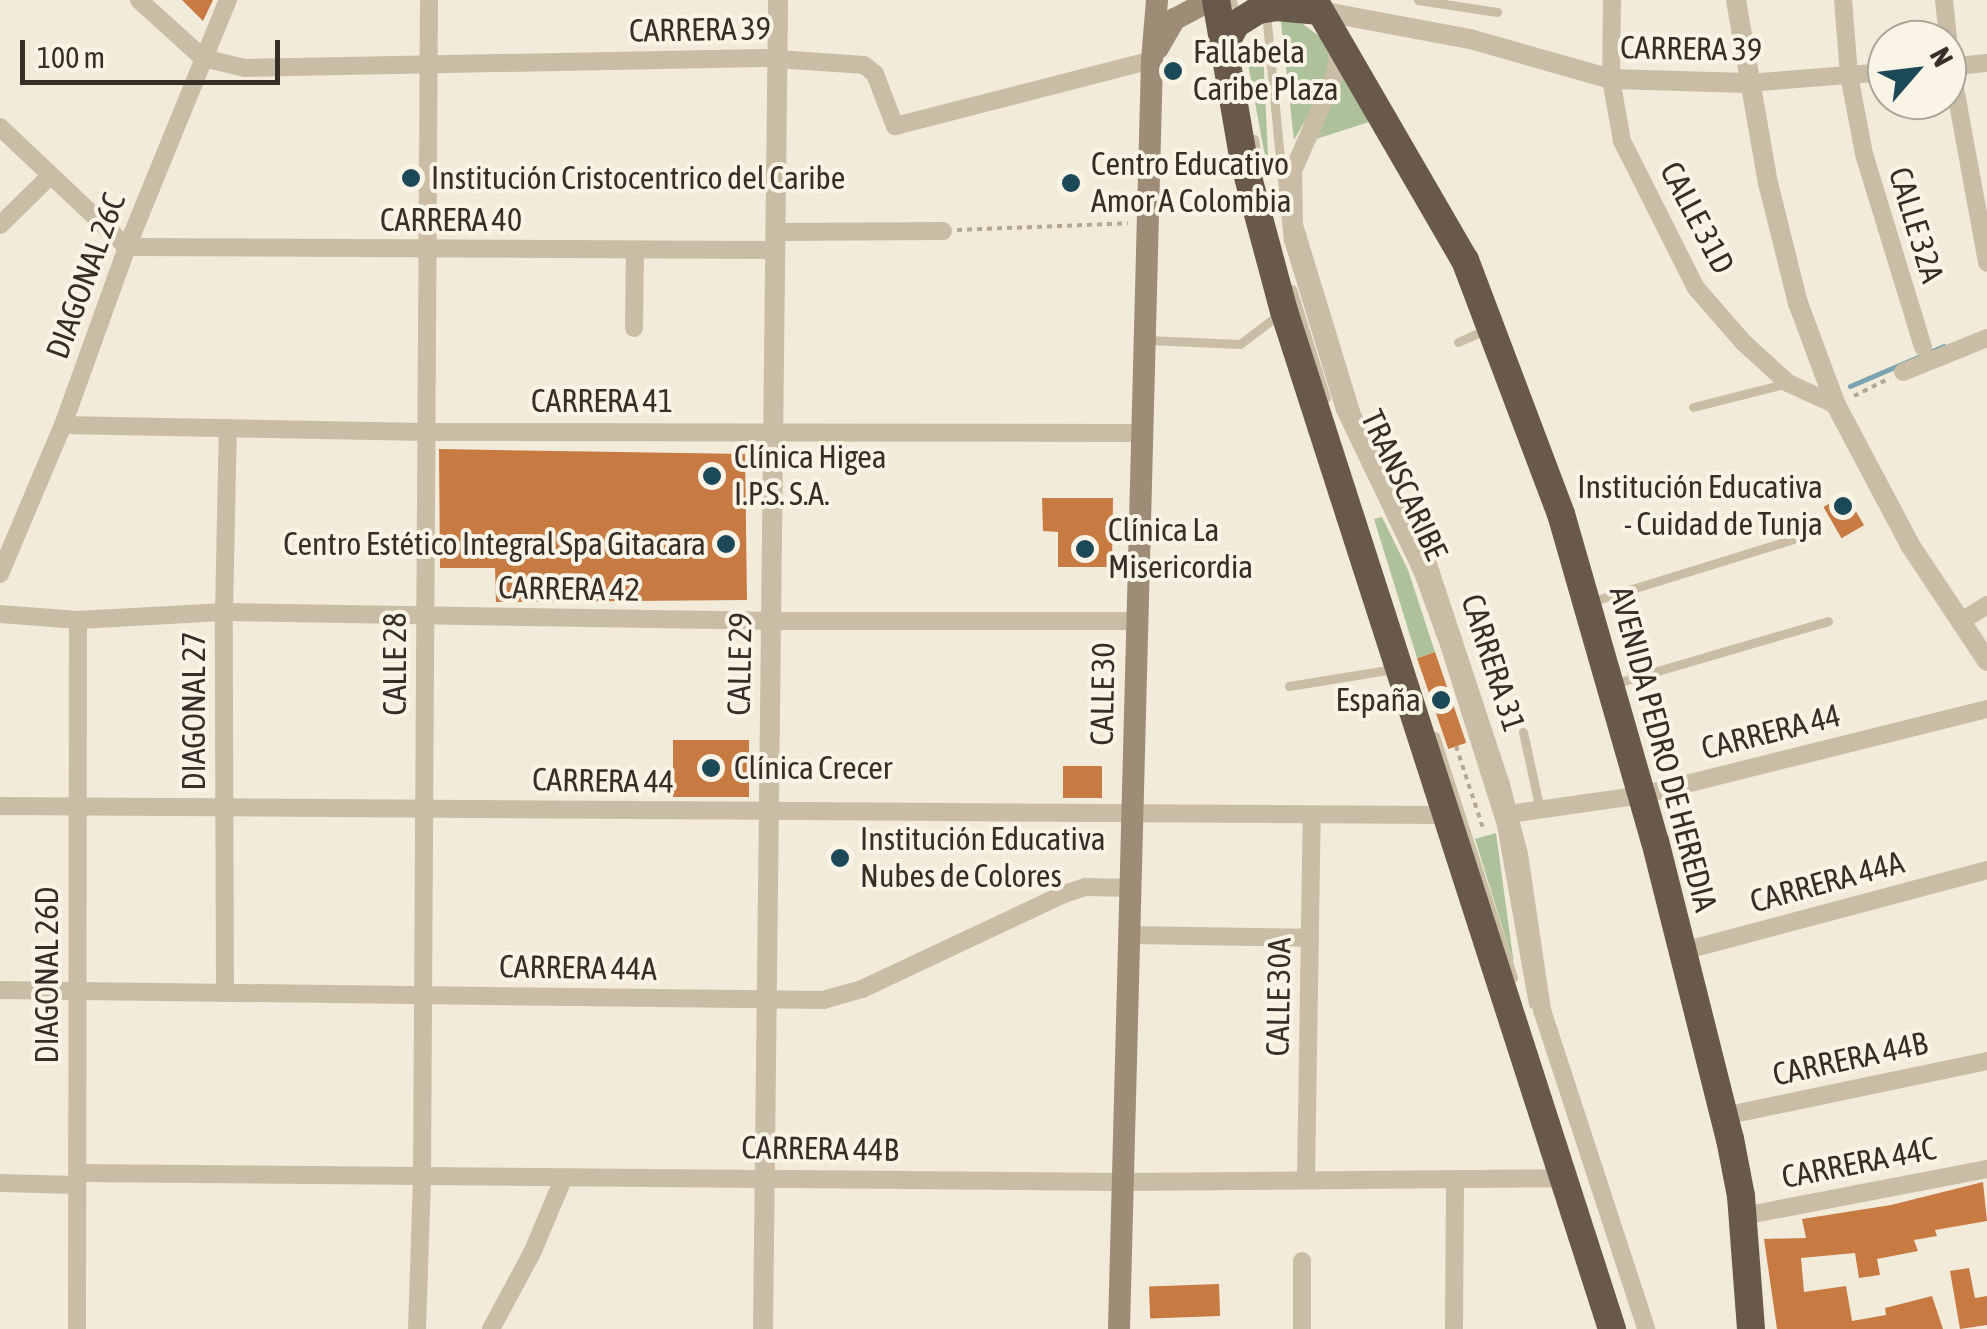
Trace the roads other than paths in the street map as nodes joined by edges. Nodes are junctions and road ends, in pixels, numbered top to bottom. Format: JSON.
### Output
{"nodes":[{"id":1,"x":139,"y":0,"type":"edge"},
{"id":2,"x":228,"y":0,"type":"edge"},
{"id":3,"x":429,"y":0,"type":"edge"},
{"id":4,"x":778,"y":0,"type":"edge"},
{"id":5,"x":1157,"y":0,"type":"edge"},
{"id":6,"x":1213,"y":0,"type":"edge"},
{"id":7,"x":1418,"y":0,"type":"edge"},
{"id":8,"x":1612,"y":0,"type":"edge"},
{"id":9,"x":1736,"y":0,"type":"edge"},
{"id":10,"x":1842,"y":0,"type":"edge"},
{"id":11,"x":1265,"y":4,"type":"edge"},
{"id":12,"x":1497,"y":12,"type":"dead end"},
{"id":13,"x":1323,"y":15,"type":"edge"},
{"id":14,"x":1232,"y":29,"type":"edge"},
{"id":15,"x":203,"y":58,"type":"junction"},
{"id":16,"x":777,"y":58,"type":"junction"},
{"id":17,"x":1152,"y":60,"type":"junction"},
{"id":18,"x":429,"y":64,"type":"junction"},
{"id":19,"x":1867,"y":74,"type":"edge"},
{"id":20,"x":1849,"y":75,"type":"junction"},
{"id":21,"x":1611,"y":79,"type":"junction"},
{"id":22,"x":1747,"y":83,"type":"junction"},
{"id":23,"x":1245,"y":93,"type":"dead end"},
{"id":24,"x":1959,"y":120,"type":"edge"},
{"id":25,"x":0,"y":126,"type":"edge"},
{"id":26,"x":49,"y":177,"type":"junction"},
{"id":27,"x":0,"y":225,"type":"edge"},
{"id":28,"x":943,"y":231,"type":"road end"},
{"id":29,"x":775,"y":241,"type":"junction"},
{"id":30,"x":127,"y":247,"type":"junction"},
{"id":31,"x":428,"y":250,"type":"junction"},
{"id":32,"x":635,"y":250,"type":"junction"},
{"id":33,"x":1987,"y":263,"type":"edge"},
{"id":34,"x":1284,"y":312,"type":"junction"},
{"id":35,"x":1491,"y":327,"type":"junction"},
{"id":36,"x":634,"y":328,"type":"dead end"},
{"id":37,"x":1987,"y":338,"type":"edge"},
{"id":38,"x":1144,"y":340,"type":"junction"},
{"id":39,"x":1458,"y":342,"type":"dead end"},
{"id":40,"x":1922,"y":346,"type":"dead end"},
{"id":41,"x":1904,"y":372,"type":"dead end"},
{"id":42,"x":1788,"y":383,"type":"junction"},
{"id":43,"x":1836,"y":405,"type":"junction"},
{"id":44,"x":1692,"y":407,"type":"dead end"},
{"id":45,"x":63,"y":425,"type":"junction"},
{"id":46,"x":228,"y":428,"type":"junction"},
{"id":47,"x":773,"y":431,"type":"junction"},
{"id":48,"x":427,"y":432,"type":"junction"},
{"id":49,"x":1142,"y":433,"type":"junction"},
{"id":50,"x":1340,"y":442,"type":"dead end"},
{"id":51,"x":1794,"y":539,"type":"dead end"},
{"id":52,"x":2,"y":561,"type":"edge"},
{"id":53,"x":1587,"y":603,"type":"junction"},
{"id":54,"x":1987,"y":605,"type":"edge"},
{"id":55,"x":224,"y":612,"type":"junction"},
{"id":56,"x":0,"y":614,"type":"edge"},
{"id":57,"x":426,"y":617,"type":"junction"},
{"id":58,"x":78,"y":620,"type":"junction"},
{"id":59,"x":771,"y":621,"type":"junction"},
{"id":60,"x":1137,"y":621,"type":"junction"},
{"id":61,"x":1828,"y":621,"type":"dead end"},
{"id":62,"x":1960,"y":622,"type":"junction"},
{"id":63,"x":1987,"y":661,"type":"edge"},
{"id":64,"x":1397,"y":669,"type":"junction"},
{"id":65,"x":1610,"y":685,"type":"junction"},
{"id":66,"x":1289,"y":686,"type":"dead end"},
{"id":67,"x":1987,"y":709,"type":"edge"},
{"id":68,"x":1433,"y":728,"type":"dead end"},
{"id":69,"x":1523,"y":732,"type":"dead end"},
{"id":70,"x":1642,"y":795,"type":"junction"},
{"id":71,"x":224,"y":804,"type":"junction"},
{"id":72,"x":0,"y":806,"type":"edge"},
{"id":73,"x":424,"y":808,"type":"junction"},
{"id":74,"x":78,"y":810,"type":"junction"},
{"id":75,"x":1540,"y":810,"type":"junction"},
{"id":76,"x":769,"y":814,"type":"junction"},
{"id":77,"x":1132,"y":814,"type":"junction"},
{"id":78,"x":1509,"y":814,"type":"junction"},
{"id":79,"x":1444,"y":815,"type":"junction"},
{"id":80,"x":1312,"y":816,"type":"junction"},
{"id":81,"x":1987,"y":870,"type":"edge"},
{"id":82,"x":1130,"y":888,"type":"junction"},
{"id":83,"x":1129,"y":935,"type":"junction"},
{"id":84,"x":1310,"y":938,"type":"junction"},
{"id":85,"x":1683,"y":951,"type":"junction"},
{"id":86,"x":0,"y":990,"type":"edge"},
{"id":87,"x":77,"y":992,"type":"junction"},
{"id":88,"x":225,"y":993,"type":"junction"},
{"id":89,"x":423,"y":994,"type":"junction"},
{"id":90,"x":766,"y":1002,"type":"junction"},
{"id":91,"x":1522,"y":1007,"type":"dead end"},
{"id":92,"x":1534,"y":1044,"type":"dead end"},
{"id":93,"x":1987,"y":1061,"type":"edge"},
{"id":94,"x":1724,"y":1116,"type":"junction"},
{"id":95,"x":1987,"y":1169,"type":"edge"},
{"id":96,"x":422,"y":1176,"type":"junction"},
{"id":97,"x":564,"y":1177,"type":"junction"},
{"id":98,"x":1563,"y":1178,"type":"junction"},
{"id":99,"x":77,"y":1179,"type":"junction"},
{"id":100,"x":765,"y":1179,"type":"junction"},
{"id":101,"x":1455,"y":1179,"type":"junction"},
{"id":102,"x":1306,"y":1180,"type":"junction"},
{"id":103,"x":1123,"y":1182,"type":"junction"},
{"id":104,"x":0,"y":1183,"type":"edge"},
{"id":105,"x":1742,"y":1216,"type":"junction"},
{"id":106,"x":1302,"y":1261,"type":"dead end"},
{"id":107,"x":77,"y":1329,"type":"edge"},
{"id":108,"x":416,"y":1329,"type":"edge"},
{"id":109,"x":491,"y":1329,"type":"edge"},
{"id":110,"x":763,"y":1329,"type":"edge"},
{"id":111,"x":1119,"y":1329,"type":"edge"},
{"id":112,"x":1302,"y":1329,"type":"edge"},
{"id":113,"x":1454,"y":1329,"type":"edge"},
{"id":114,"x":1612,"y":1329,"type":"edge"},
{"id":115,"x":1624,"y":1329,"type":"edge"},
{"id":116,"x":1638,"y":1329,"type":"edge"},
{"id":117,"x":1646,"y":1329,"type":"edge"},
{"id":118,"x":1751,"y":1329,"type":"edge"}],
"edges":[{"from":1,"to":15,"type":"street"},
{"from":2,"to":15,"type":"street","name":"DIAGONAL 26C"},
{"from":3,"to":18,"type":"street","name":"CALLE 28"},
{"from":4,"to":16,"type":"street","name":"CALLE 29"},
{"from":5,"to":17,"type":"main road","name":"CALLE 30"},
{"from":6,"to":14,"type":"highway"},
{"from":6,"to":17,"type":"main road","name":"CALLE 30"},
{"from":7,"to":12,"type":"lane"},
{"from":8,"to":21,"type":"street","name":"CALLE 31D"},
{"from":9,"to":22,"type":"street","name":"CALLE 31D"},
{"from":10,"to":20,"type":"street","name":"CALLE 32A"},
{"from":11,"to":13,"type":"highway"},
{"from":11,"to":14,"type":"highway"},
{"from":11,"to":116,"type":"lane","name":"TRANSCARIBE"},
{"from":13,"to":21,"type":"street","name":"CARRERA 39"},
{"from":13,"to":35,"type":"highway","name":"AVENIDA PEDRO DE HEREDIA"},
{"from":13,"to":78,"type":"street","name":"CARRERA 31"},
{"from":14,"to":34,"type":"highway"},
{"from":15,"to":18,"type":"street","name":"CARRERA 39"},
{"from":15,"to":30,"type":"street","name":"DIAGONAL 26C"},
{"from":16,"to":17,"type":"street","name":"CARRERA 39"},
{"from":16,"to":18,"type":"street","name":"CARRERA 39"},
{"from":16,"to":29,"type":"street","name":"CALLE 29"},
{"from":17,"to":38,"type":"main road","name":"CALLE 30"},
{"from":18,"to":31,"type":"street","name":"CALLE 28"},
{"from":19,"to":20,"type":"street","name":"CARRERA 39"},
{"from":20,"to":22,"type":"street","name":"CARRERA 39"},
{"from":20,"to":40,"type":"street","name":"CALLE 32A"},
{"from":21,"to":22,"type":"street","name":"CARRERA 39"},
{"from":21,"to":42,"type":"street","name":"CALLE 31D"},
{"from":22,"to":43,"type":"street","name":"CALLE 31D"},
{"from":23,"to":50,"type":"lane","name":"TRANSCARIBE"},
{"from":24,"to":33,"type":"street"},
{"from":25,"to":26,"type":"street"},
{"from":26,"to":27,"type":"street"},
{"from":26,"to":30,"type":"street"},
{"from":28,"to":29,"type":"street","name":"CARRERA 40"},
{"from":29,"to":32,"type":"street","name":"CARRERA 40"},
{"from":29,"to":47,"type":"street","name":"CALLE 29"},
{"from":30,"to":31,"type":"street","name":"CARRERA 40"},
{"from":30,"to":45,"type":"street","name":"DIAGONAL 26C"},
{"from":31,"to":32,"type":"street","name":"CARRERA 40"},
{"from":31,"to":48,"type":"street","name":"CALLE 28"},
{"from":32,"to":36,"type":"street"},
{"from":34,"to":38,"type":"lane"},
{"from":34,"to":64,"type":"highway"},
{"from":35,"to":39,"type":"lane"},
{"from":35,"to":53,"type":"highway","name":"AVENIDA PEDRO DE HEREDIA"},
{"from":37,"to":41,"type":"street"},
{"from":38,"to":49,"type":"main road","name":"CALLE 30"},
{"from":42,"to":43,"type":"street","name":"CALLE 31D"},
{"from":42,"to":44,"type":"lane"},
{"from":43,"to":62,"type":"street","name":"CALLE 31D"},
{"from":45,"to":46,"type":"street","name":"CARRERA 41"},
{"from":45,"to":52,"type":"street","name":"DIAGONAL 26C"},
{"from":46,"to":48,"type":"street","name":"CARRERA 41"},
{"from":46,"to":55,"type":"street","name":"DIAGONAL 27"},
{"from":47,"to":48,"type":"street","name":"CARRERA 41"},
{"from":47,"to":49,"type":"street","name":"CARRERA 41"},
{"from":47,"to":59,"type":"street","name":"CALLE 29"},
{"from":48,"to":57,"type":"street","name":"CALLE 28"},
{"from":49,"to":60,"type":"main road","name":"CALLE 30"},
{"from":51,"to":53,"type":"lane"},
{"from":53,"to":65,"type":"highway","name":"AVENIDA PEDRO DE HEREDIA"},
{"from":54,"to":62,"type":"street"},
{"from":55,"to":57,"type":"street","name":"CARRERA 42"},
{"from":55,"to":58,"type":"street","name":"CARRERA 42"},
{"from":55,"to":71,"type":"street","name":"DIAGONAL 27"},
{"from":56,"to":58,"type":"street","name":"CARRERA 42"},
{"from":57,"to":59,"type":"street","name":"CARRERA 42"},
{"from":57,"to":73,"type":"street","name":"CALLE 28"},
{"from":58,"to":74,"type":"street","name":"DIAGONAL 26D"},
{"from":59,"to":60,"type":"street","name":"CARRERA 42"},
{"from":59,"to":76,"type":"street","name":"CALLE 29"},
{"from":60,"to":77,"type":"main road","name":"CALLE 30"},
{"from":61,"to":65,"type":"lane"},
{"from":62,"to":63,"type":"street","name":"CALLE 31D"},
{"from":64,"to":66,"type":"lane"},
{"from":64,"to":79,"type":"highway"},
{"from":65,"to":70,"type":"highway","name":"AVENIDA PEDRO DE HEREDIA"},
{"from":67,"to":70,"type":"street","name":"CARRERA 44"},
{"from":68,"to":91,"type":"lane"},
{"from":69,"to":75,"type":"lane"},
{"from":70,"to":75,"type":"street","name":"CARRERA 44"},
{"from":70,"to":85,"type":"highway","name":"AVENIDA PEDRO DE HEREDIA"},
{"from":71,"to":73,"type":"street","name":"CARRERA 44"},
{"from":71,"to":74,"type":"street","name":"CARRERA 44"},
{"from":71,"to":88,"type":"street","name":"DIAGONAL 27"},
{"from":72,"to":74,"type":"street","name":"CARRERA 44"},
{"from":73,"to":76,"type":"street","name":"CARRERA 44"},
{"from":73,"to":89,"type":"street","name":"CALLE 28"},
{"from":74,"to":87,"type":"street","name":"DIAGONAL 26D"},
{"from":75,"to":78,"type":"street","name":"CARRERA 44"},
{"from":76,"to":77,"type":"street","name":"CARRERA 44"},
{"from":76,"to":90,"type":"street","name":"CALLE 29"},
{"from":77,"to":80,"type":"street","name":"CARRERA 44"},
{"from":77,"to":82,"type":"main road","name":"CALLE 30"},
{"from":78,"to":117,"type":"street","name":"CARRERA 31"},
{"from":79,"to":80,"type":"street","name":"CARRERA 44"},
{"from":79,"to":98,"type":"highway"},
{"from":80,"to":84,"type":"street","name":"CALLE 30A"},
{"from":81,"to":85,"type":"street","name":"CARRERA 44A"},
{"from":82,"to":83,"type":"main road","name":"CALLE 30"},
{"from":82,"to":90,"type":"street","name":"CARRERA 44A"},
{"from":83,"to":84,"type":"street"},
{"from":83,"to":103,"type":"main road","name":"CALLE 30"},
{"from":84,"to":102,"type":"street","name":"CALLE 30A"},
{"from":85,"to":94,"type":"highway","name":"AVENIDA PEDRO DE HEREDIA"},
{"from":86,"to":87,"type":"street","name":"CARRERA 44A"},
{"from":87,"to":88,"type":"street","name":"CARRERA 44A"},
{"from":87,"to":99,"type":"street","name":"DIAGONAL 26D"},
{"from":88,"to":89,"type":"street","name":"CARRERA 44A"},
{"from":89,"to":90,"type":"street","name":"CARRERA 44A"},
{"from":89,"to":96,"type":"street","name":"CALLE 28"},
{"from":90,"to":100,"type":"street","name":"CALLE 29"},
{"from":92,"to":115,"type":"lane"},
{"from":93,"to":94,"type":"street","name":"CARRERA 44B"},
{"from":94,"to":105,"type":"highway","name":"AVENIDA PEDRO DE HEREDIA"},
{"from":95,"to":105,"type":"street","name":"CARRERA 44C"},
{"from":96,"to":97,"type":"street","name":"CARRERA 44B"},
{"from":96,"to":99,"type":"street","name":"CARRERA 44B"},
{"from":96,"to":108,"type":"street","name":"CALLE 28"},
{"from":97,"to":100,"type":"street","name":"CARRERA 44B"},
{"from":97,"to":109,"type":"street"},
{"from":98,"to":101,"type":"street","name":"CARRERA 44B"},
{"from":98,"to":114,"type":"highway"},
{"from":99,"to":104,"type":"street","name":"CARRERA 44B"},
{"from":99,"to":107,"type":"street","name":"DIAGONAL 26D"},
{"from":100,"to":103,"type":"street","name":"CARRERA 44B"},
{"from":100,"to":110,"type":"street","name":"CALLE 29"},
{"from":101,"to":102,"type":"street","name":"CARRERA 44B"},
{"from":101,"to":113,"type":"street"},
{"from":102,"to":103,"type":"street","name":"CARRERA 44B"},
{"from":103,"to":111,"type":"main road","name":"CALLE 30"},
{"from":105,"to":118,"type":"highway","name":"AVENIDA PEDRO DE HEREDIA"},
{"from":106,"to":112,"type":"street"}]}
